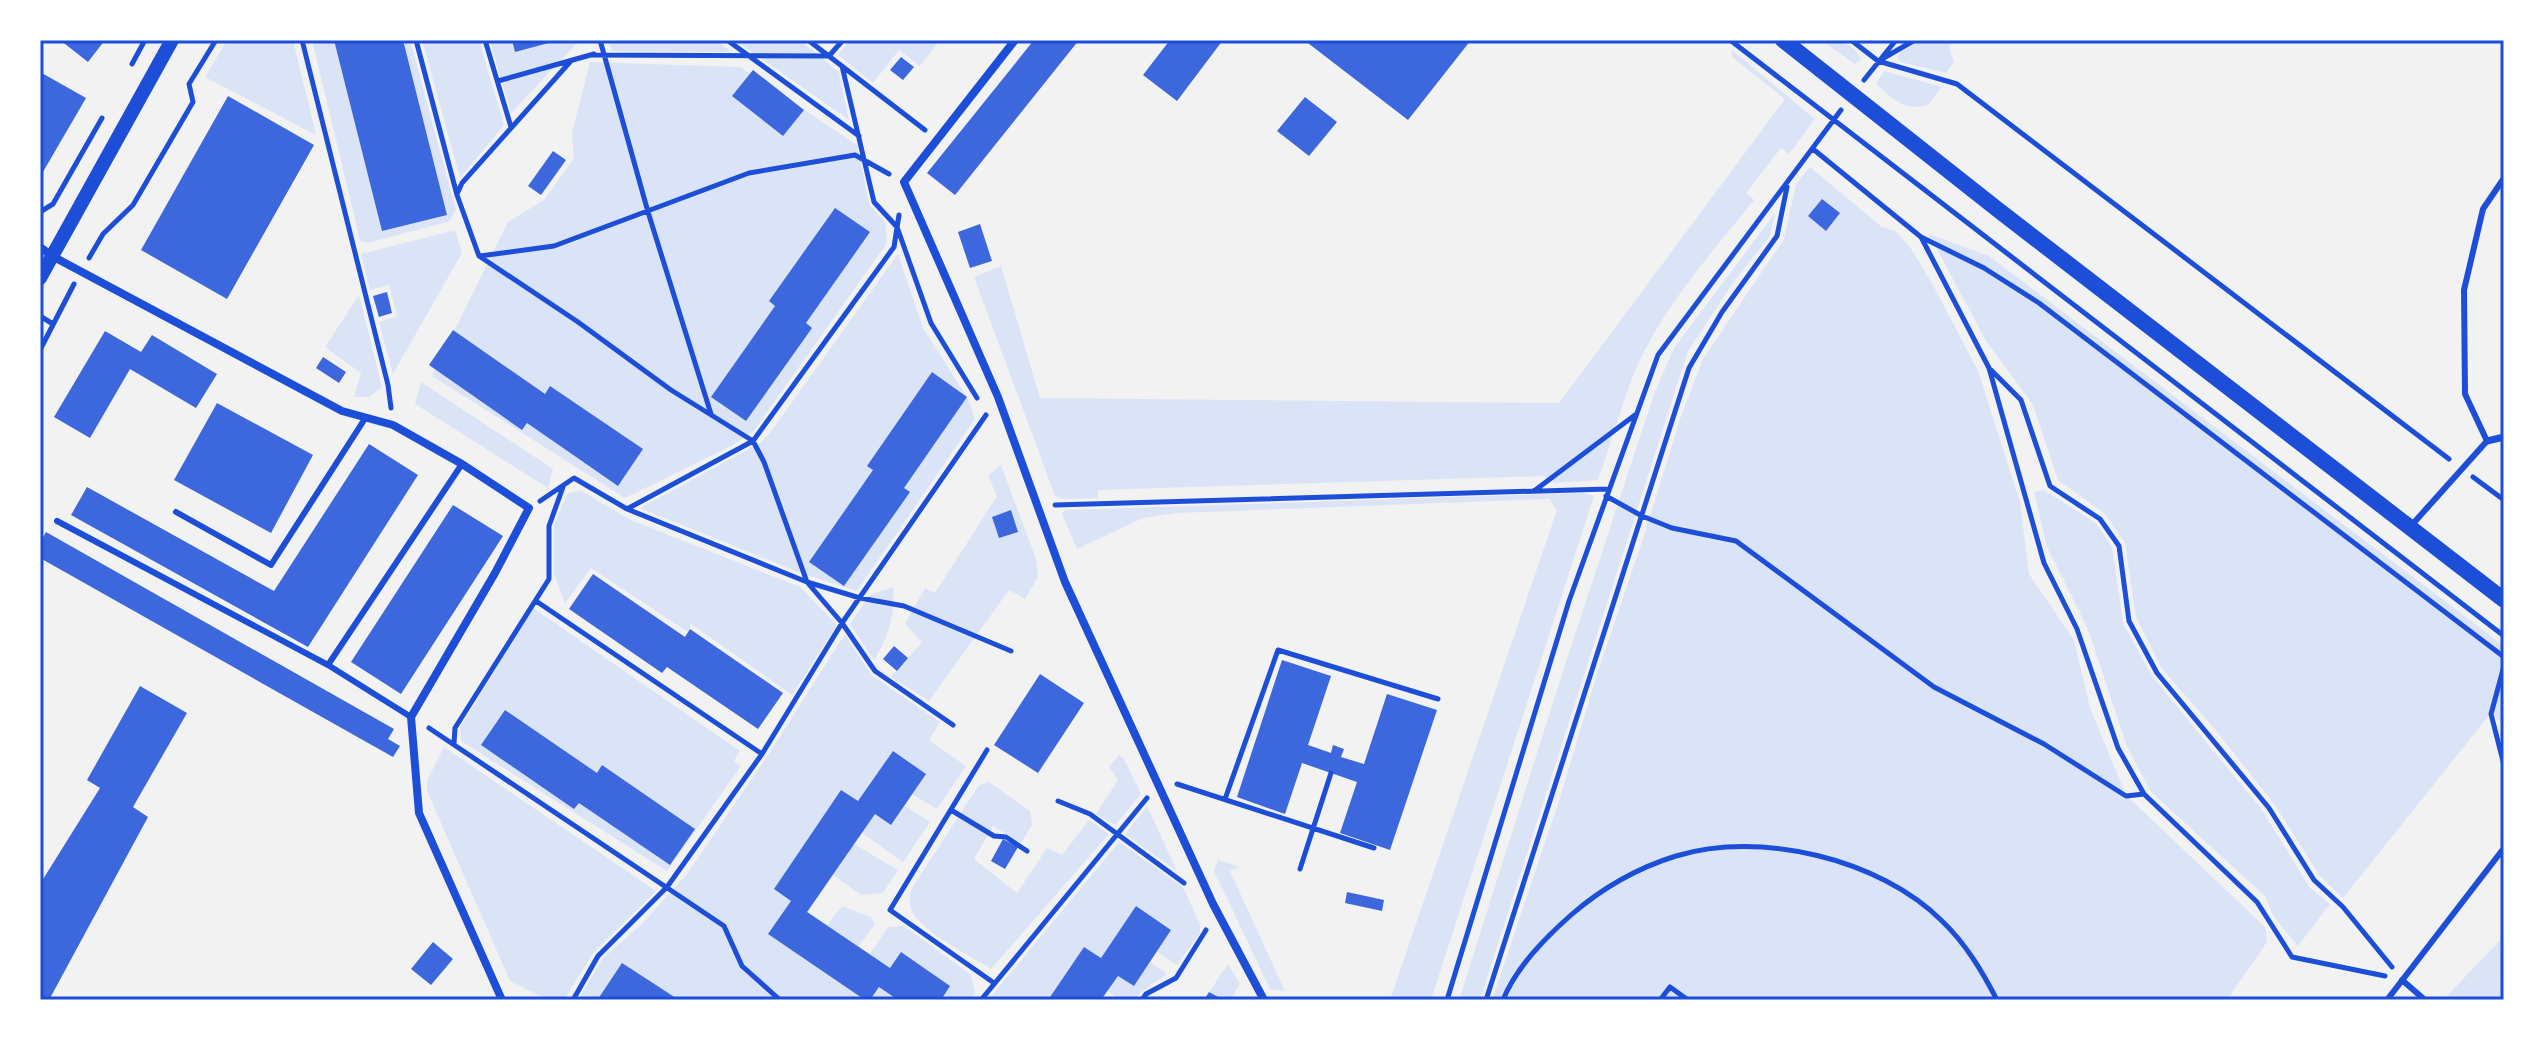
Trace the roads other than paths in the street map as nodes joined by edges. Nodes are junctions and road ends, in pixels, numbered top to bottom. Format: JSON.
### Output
{"nodes":[{"id":1,"x":172,"y":40,"type":"edge"},
{"id":2,"x":1015,"y":40,"type":"edge"},
{"id":3,"x":1783,"y":40,"type":"edge"},
{"id":4,"x":2504,"y":178,"type":"edge"},
{"id":5,"x":46,"y":251,"type":"edge"},
{"id":6,"x":40,"y":278,"type":"edge"},
{"id":7,"x":366,"y":417,"type":"junction"},
{"id":8,"x":2504,"y":437,"type":"edge"},
{"id":9,"x":2487,"y":441,"type":"junction"},
{"id":10,"x":462,"y":464,"type":"junction"},
{"id":11,"x":176,"y":512,"type":"dead end"},
{"id":12,"x":57,"y":521,"type":"dead end"},
{"id":13,"x":2410,"y":527,"type":"junction"},
{"id":14,"x":2504,"y":600,"type":"edge"},
{"id":15,"x":328,"y":665,"type":"junction"},
{"id":16,"x":411,"y":717,"type":"junction"},
{"id":17,"x":2504,"y":848,"type":"edge"},
{"id":18,"x":2402,"y":980,"type":"junction"},
{"id":19,"x":503,"y":999,"type":"edge"},
{"id":20,"x":1264,"y":1000,"type":"edge"},
{"id":21,"x":2387,"y":1000,"type":"edge"},
{"id":22,"x":2425,"y":1000,"type":"edge"}],
"edges":[{"from":1,"to":5,"type":"street"},
{"from":2,"to":20,"type":"street"},
{"from":3,"to":13,"type":"main road"},
{"from":4,"to":9,"type":"lane"},
{"from":5,"to":6,"type":"street"},
{"from":5,"to":7,"type":"street"},
{"from":7,"to":10,"type":"street"},
{"from":7,"to":11,"type":"lane"},
{"from":8,"to":9,"type":"street"},
{"from":9,"to":13,"type":"lane"},
{"from":10,"to":15,"type":"lane"},
{"from":10,"to":16,"type":"street"},
{"from":12,"to":15,"type":"lane"},
{"from":13,"to":14,"type":"main road"},
{"from":15,"to":16,"type":"lane"},
{"from":16,"to":19,"type":"street"},
{"from":17,"to":18,"type":"lane"},
{"from":18,"to":21,"type":"lane"},
{"from":18,"to":22,"type":"lane"}]}
